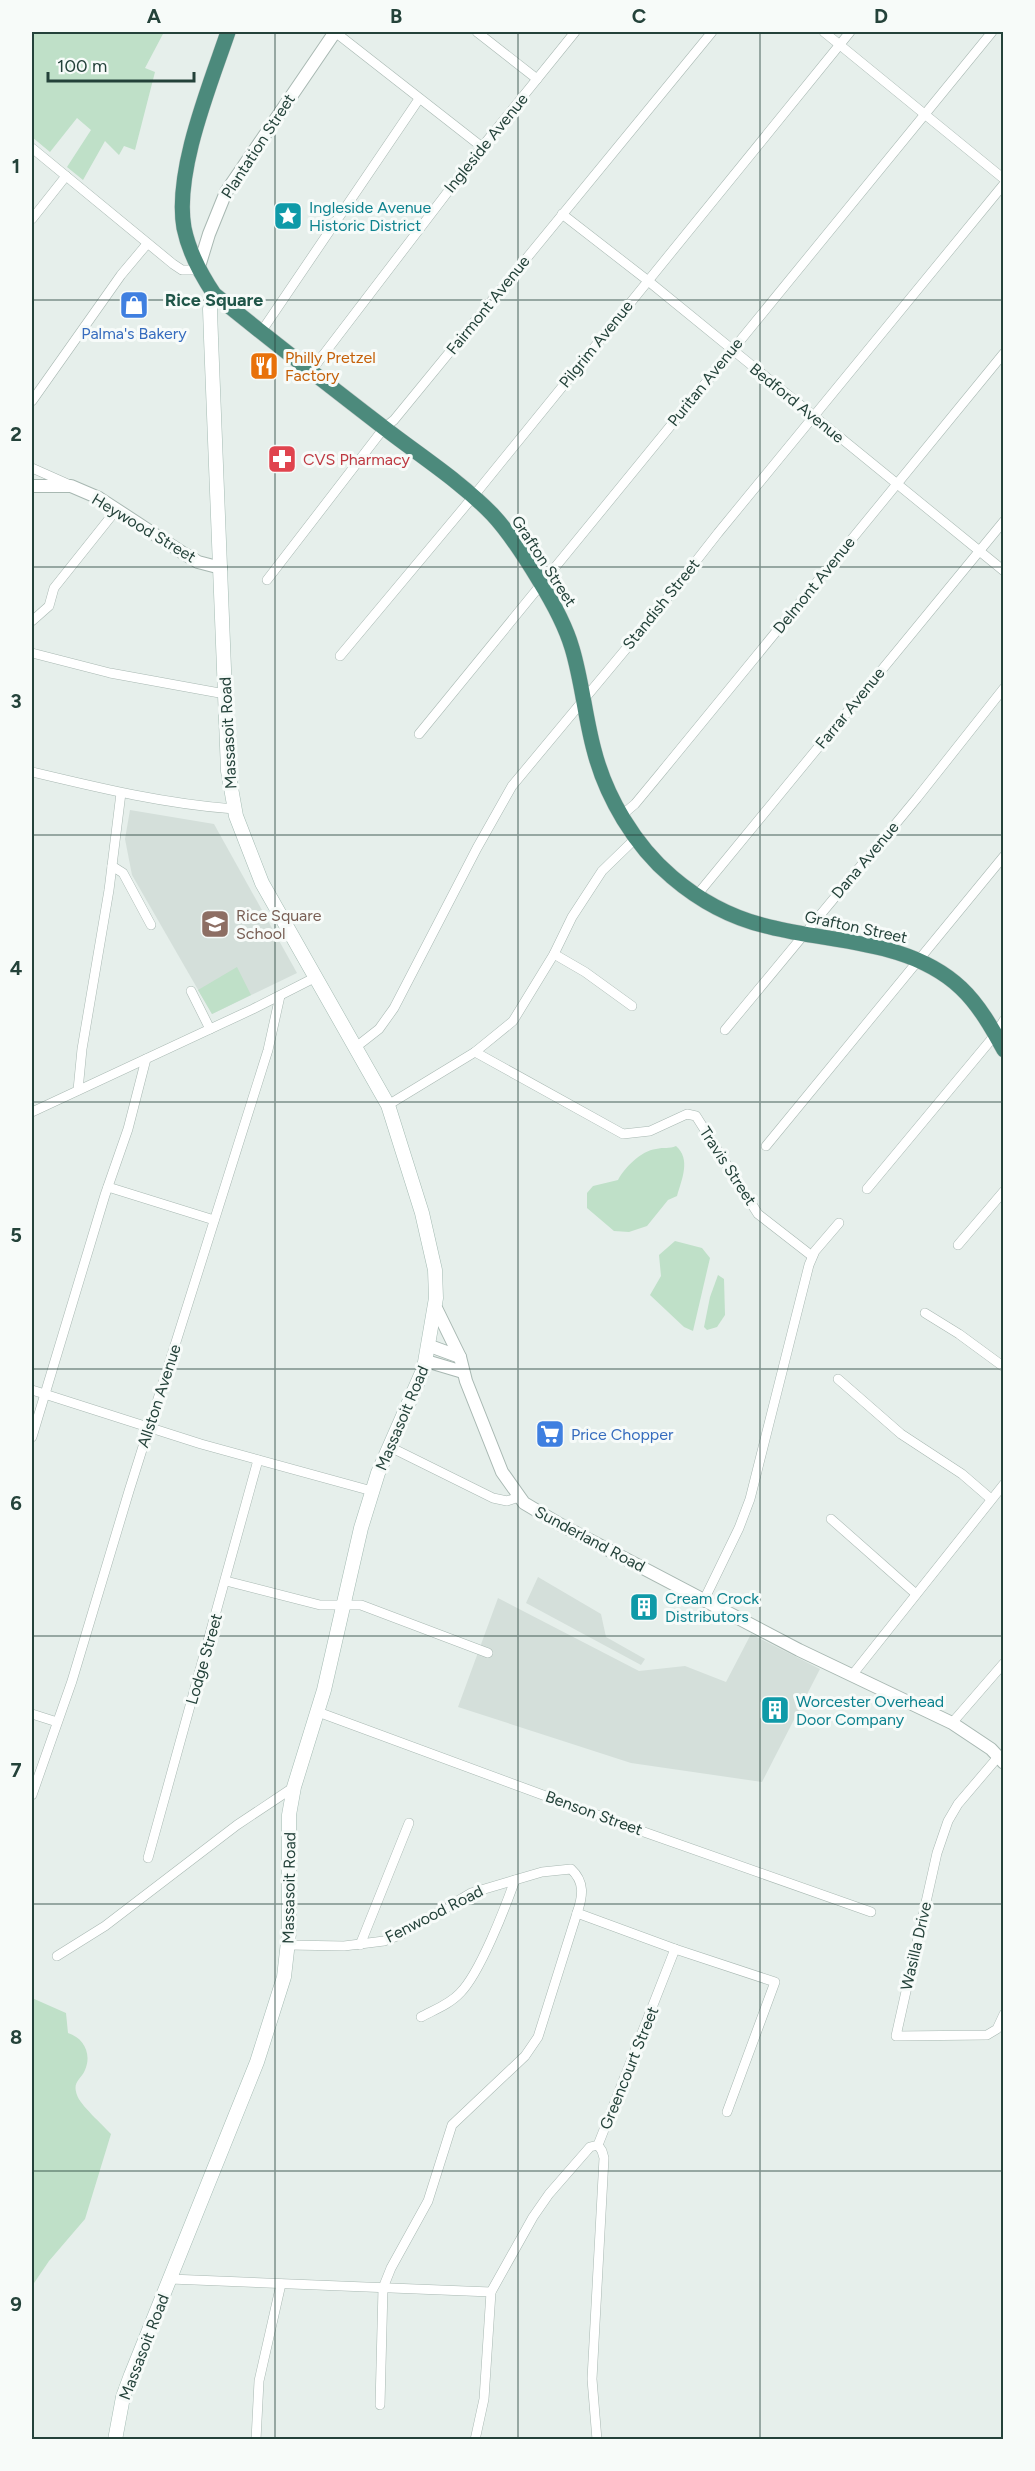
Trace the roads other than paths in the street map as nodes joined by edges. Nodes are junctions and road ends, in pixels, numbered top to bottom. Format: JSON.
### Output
{"nodes":[{"id":1,"x":228,"y":32,"type":"edge"},
{"id":2,"x":335,"y":32,"type":"edge"},
{"id":3,"x":477,"y":32,"type":"edge"},
{"id":4,"x":575,"y":32,"type":"edge"},
{"id":5,"x":712,"y":32,"type":"edge"},
{"id":6,"x":824,"y":32,"type":"edge"},
{"id":7,"x":850,"y":32,"type":"edge"},
{"id":8,"x":992,"y":32,"type":"edge"},
{"id":9,"x":839,"y":44,"type":"junction"},
{"id":10,"x":537,"y":79,"type":"junction"},
{"id":11,"x":419,"y":99,"type":"junction"},
{"id":12,"x":925,"y":114,"type":"junction"},
{"id":13,"x":482,"y":147,"type":"junction"},
{"id":14,"x":32,"y":148,"type":"edge"},
{"id":15,"x":66,"y":176,"type":"junction"},
{"id":16,"x":1004,"y":179,"type":"edge"},
{"id":17,"x":1004,"y":184,"type":"edge"},
{"id":18,"x":562,"y":214,"type":"junction"},
{"id":19,"x":32,"y":219,"type":"edge"},
{"id":20,"x":147,"y":244,"type":"junction"},
{"id":21,"x":198,"y":270,"type":"junction"},
{"id":22,"x":647,"y":280,"type":"junction"},
{"id":23,"x":214,"y":294,"type":"junction"},
{"id":24,"x":261,"y":332,"type":"junction"},
{"id":25,"x":732,"y":350,"type":"junction"},
{"id":26,"x":1004,"y":353,"type":"edge"},
{"id":27,"x":310,"y":371,"type":"junction"},
{"id":28,"x":32,"y":401,"type":"edge"},
{"id":29,"x":814,"y":416,"type":"junction"},
{"id":30,"x":384,"y":428,"type":"junction"},
{"id":31,"x":32,"y":468,"type":"edge"},
{"id":32,"x":896,"y":484,"type":"junction"},
{"id":33,"x":32,"y":486,"type":"edge"},
{"id":34,"x":71,"y":486,"type":"junction"},
{"id":35,"x":472,"y":498,"type":"junction"},
{"id":36,"x":117,"y":509,"type":"junction"},
{"id":37,"x":1004,"y":521,"type":"edge"},
{"id":38,"x":980,"y":550,"type":"junction"},
{"id":39,"x":221,"y":568,"type":"junction"},
{"id":40,"x":1004,"y":571,"type":"edge"},
{"id":41,"x":267,"y":580,"type":"dead end"},
{"id":42,"x":541,"y":583,"type":"junction"},
{"id":43,"x":32,"y":621,"type":"edge"},
{"id":44,"x":32,"y":653,"type":"edge"},
{"id":45,"x":340,"y":656,"type":"dead end"},
{"id":46,"x":1004,"y":688,"type":"edge"},
{"id":47,"x":225,"y":694,"type":"junction"},
{"id":48,"x":583,"y":698,"type":"junction"},
{"id":49,"x":419,"y":734,"type":"dead end"},
{"id":50,"x":32,"y":772,"type":"edge"},
{"id":51,"x":122,"y":794,"type":"junction"},
{"id":52,"x":234,"y":809,"type":"junction"},
{"id":53,"x":622,"y":815,"type":"junction"},
{"id":54,"x":637,"y":837,"type":"junction"},
{"id":55,"x":1004,"y":856,"type":"edge"},
{"id":56,"x":112,"y":866,"type":"junction"},
{"id":57,"x":697,"y":895,"type":"junction"},
{"id":58,"x":151,"y":925,"type":"dead end"},
{"id":59,"x":805,"y":935,"type":"junction"},
{"id":60,"x":554,"y":954,"type":"junction"},
{"id":61,"x":919,"y":961,"type":"junction"},
{"id":62,"x":316,"y":976,"type":"junction"},
{"id":63,"x":191,"y":991,"type":"dead end"},
{"id":64,"x":280,"y":996,"type":"junction"},
{"id":65,"x":632,"y":1006,"type":"dead end"},
{"id":66,"x":1004,"y":1020,"type":"edge"},
{"id":67,"x":210,"y":1029,"type":"junction"},
{"id":68,"x":725,"y":1030,"type":"dead end"},
{"id":69,"x":999,"y":1036,"type":"edge"},
{"id":70,"x":356,"y":1047,"type":"junction"},
{"id":71,"x":1004,"y":1050,"type":"edge"},
{"id":72,"x":475,"y":1052,"type":"junction"},
{"id":73,"x":146,"y":1059,"type":"junction"},
{"id":74,"x":78,"y":1090,"type":"junction"},
{"id":75,"x":388,"y":1105,"type":"junction"},
{"id":76,"x":32,"y":1112,"type":"edge"},
{"id":77,"x":766,"y":1146,"type":"dead end"},
{"id":78,"x":108,"y":1187,"type":"junction"},
{"id":79,"x":867,"y":1189,"type":"dead end"},
{"id":80,"x":1004,"y":1191,"type":"edge"},
{"id":81,"x":214,"y":1220,"type":"junction"},
{"id":82,"x":839,"y":1222,"type":"dead end"},
{"id":83,"x":958,"y":1245,"type":"dead end"},
{"id":84,"x":812,"y":1256,"type":"junction"},
{"id":85,"x":436,"y":1308,"type":"junction"},
{"id":86,"x":926,"y":1313,"type":"dead end"},
{"id":87,"x":430,"y":1346,"type":"junction"},
{"id":88,"x":460,"y":1358,"type":"junction"},
{"id":89,"x":426,"y":1361,"type":"junction"},
{"id":90,"x":1004,"y":1367,"type":"edge"},
{"id":91,"x":463,"y":1372,"type":"junction"},
{"id":92,"x":838,"y":1379,"type":"dead end"},
{"id":93,"x":32,"y":1390,"type":"edge"},
{"id":94,"x":44,"y":1394,"type":"junction"},
{"id":95,"x":149,"y":1426,"type":"junction"},
{"id":96,"x":32,"y":1437,"type":"edge"},
{"id":97,"x":390,"y":1447,"type":"junction"},
{"id":98,"x":258,"y":1460,"type":"junction"},
{"id":99,"x":1004,"y":1484,"type":"edge"},
{"id":100,"x":372,"y":1491,"type":"junction"},
{"id":101,"x":519,"y":1497,"type":"junction"},
{"id":102,"x":991,"y":1499,"type":"junction"},
{"id":103,"x":831,"y":1519,"type":"dead end"},
{"id":104,"x":226,"y":1581,"type":"junction"},
{"id":105,"x":916,"y":1594,"type":"junction"},
{"id":106,"x":704,"y":1600,"type":"junction"},
{"id":107,"x":344,"y":1605,"type":"junction"},
{"id":108,"x":488,"y":1653,"type":"dead end"},
{"id":109,"x":1004,"y":1663,"type":"edge"},
{"id":110,"x":853,"y":1674,"type":"junction"},
{"id":111,"x":318,"y":1712,"type":"junction"},
{"id":112,"x":32,"y":1714,"type":"edge"},
{"id":113,"x":57,"y":1722,"type":"junction"},
{"id":114,"x":952,"y":1723,"type":"junction"},
{"id":115,"x":1001,"y":1760,"type":"edge"},
{"id":116,"x":294,"y":1787,"type":"junction"},
{"id":117,"x":32,"y":1795,"type":"edge"},
{"id":118,"x":409,"y":1823,"type":"dead end"},
{"id":119,"x":148,"y":1858,"type":"dead end"},
{"id":120,"x":515,"y":1880,"type":"junction"},
{"id":121,"x":577,"y":1912,"type":"junction"},
{"id":122,"x":871,"y":1912,"type":"dead end"},
{"id":123,"x":289,"y":1945,"type":"junction"},
{"id":124,"x":360,"y":1945,"type":"junction"},
{"id":125,"x":675,"y":1949,"type":"junction"},
{"id":126,"x":57,"y":1956,"type":"dead end"},
{"id":127,"x":1004,"y":2013,"type":"edge"},
{"id":128,"x":421,"y":2017,"type":"dead end"},
{"id":129,"x":727,"y":2112,"type":"dead end"},
{"id":130,"x":598,"y":2145,"type":"junction"},
{"id":131,"x":170,"y":2279,"type":"junction"},
{"id":132,"x":281,"y":2284,"type":"junction"},
{"id":133,"x":383,"y":2288,"type":"junction"},
{"id":134,"x":491,"y":2292,"type":"junction"},
{"id":135,"x":380,"y":2405,"type":"dead end"},
{"id":136,"x":115,"y":2439,"type":"edge"},
{"id":137,"x":256,"y":2439,"type":"edge"},
{"id":138,"x":475,"y":2439,"type":"edge"},
{"id":139,"x":597,"y":2439,"type":"edge"}],
"edges":[{"from":1,"to":21,"type":"highway","name":"Grafton Street"},
{"from":2,"to":11,"type":"street"},
{"from":2,"to":21,"type":"street","name":"Plantation Street"},
{"from":3,"to":10,"type":"street"},
{"from":4,"to":10,"type":"street","name":"Ingleside Avenue"},
{"from":5,"to":18,"type":"street","name":"Fairmont Avenue"},
{"from":6,"to":9,"type":"street"},
{"from":7,"to":9,"type":"street","name":"Pilgrim Avenue"},
{"from":8,"to":12,"type":"street","name":"Puritan Avenue"},
{"from":9,"to":12,"type":"street"},
{"from":9,"to":22,"type":"street","name":"Pilgrim Avenue"},
{"from":10,"to":13,"type":"street","name":"Ingleside Avenue"},
{"from":11,"to":13,"type":"street"},
{"from":11,"to":24,"type":"street"},
{"from":12,"to":16,"type":"street"},
{"from":12,"to":25,"type":"street","name":"Puritan Avenue"},
{"from":13,"to":27,"type":"street","name":"Ingleside Avenue"},
{"from":14,"to":15,"type":"street"},
{"from":15,"to":19,"type":"street"},
{"from":15,"to":20,"type":"street"},
{"from":17,"to":29,"type":"street","name":"Standish Street"},
{"from":18,"to":22,"type":"street","name":"Bedford Avenue"},
{"from":18,"to":30,"type":"street","name":"Fairmont Avenue"},
{"from":20,"to":21,"type":"street"},
{"from":20,"to":28,"type":"street"},
{"from":21,"to":23,"type":"highway","name":"Grafton Street"},
{"from":22,"to":25,"type":"street","name":"Bedford Avenue"},
{"from":22,"to":35,"type":"street","name":"Pilgrim Avenue"},
{"from":23,"to":24,"type":"highway","name":"Grafton Street"},
{"from":23,"to":39,"type":"main road","name":"Massasoit Road"},
{"from":24,"to":27,"type":"highway","name":"Grafton Street"},
{"from":25,"to":29,"type":"street","name":"Bedford Avenue"},
{"from":25,"to":42,"type":"street","name":"Puritan Avenue"},
{"from":26,"to":32,"type":"street","name":"Delmont Avenue"},
{"from":27,"to":30,"type":"highway","name":"Grafton Street"},
{"from":29,"to":32,"type":"street","name":"Bedford Avenue"},
{"from":29,"to":48,"type":"street","name":"Standish Street"},
{"from":30,"to":35,"type":"highway","name":"Grafton Street"},
{"from":30,"to":41,"type":"street","name":"Fairmont Avenue"},
{"from":31,"to":34,"type":"street"},
{"from":32,"to":38,"type":"street","name":"Bedford Avenue"},
{"from":32,"to":53,"type":"street","name":"Delmont Avenue"},
{"from":33,"to":34,"type":"street","name":"Heywood Street"},
{"from":34,"to":36,"type":"street","name":"Heywood Street"},
{"from":35,"to":42,"type":"highway","name":"Grafton Street"},
{"from":35,"to":45,"type":"street","name":"Pilgrim Avenue"},
{"from":36,"to":39,"type":"street","name":"Heywood Street"},
{"from":36,"to":43,"type":"street"},
{"from":37,"to":38,"type":"street","name":"Farrar Avenue"},
{"from":38,"to":40,"type":"street","name":"Bedford Avenue"},
{"from":38,"to":57,"type":"street","name":"Farrar Avenue"},
{"from":39,"to":47,"type":"main road","name":"Massasoit Road"},
{"from":42,"to":48,"type":"highway","name":"Grafton Street"},
{"from":42,"to":49,"type":"street","name":"Puritan Avenue"},
{"from":44,"to":47,"type":"street"},
{"from":46,"to":59,"type":"street","name":"Dana Avenue"},
{"from":47,"to":52,"type":"main road","name":"Massasoit Road"},
{"from":48,"to":53,"type":"highway","name":"Grafton Street"},
{"from":48,"to":70,"type":"street","name":"Standish Street"},
{"from":50,"to":51,"type":"street"},
{"from":51,"to":52,"type":"street"},
{"from":51,"to":56,"type":"street"},
{"from":52,"to":62,"type":"main road","name":"Massasoit Road"},
{"from":53,"to":54,"type":"highway","name":"Grafton Street"},
{"from":54,"to":57,"type":"highway","name":"Grafton Street"},
{"from":54,"to":60,"type":"street"},
{"from":55,"to":61,"type":"street"},
{"from":56,"to":58,"type":"street"},
{"from":56,"to":74,"type":"street"},
{"from":57,"to":59,"type":"highway","name":"Grafton Street"},
{"from":59,"to":61,"type":"highway","name":"Grafton Street"},
{"from":59,"to":68,"type":"street","name":"Dana Avenue"},
{"from":60,"to":65,"type":"street"},
{"from":60,"to":72,"type":"street"},
{"from":61,"to":69,"type":"highway","name":"Grafton Street"},
{"from":61,"to":77,"type":"street"},
{"from":62,"to":64,"type":"street"},
{"from":62,"to":70,"type":"main road","name":"Massasoit Road"},
{"from":63,"to":67,"type":"street"},
{"from":64,"to":67,"type":"street"},
{"from":64,"to":81,"type":"street","name":"Allston Avenue"},
{"from":66,"to":69,"type":"street"},
{"from":67,"to":73,"type":"street"},
{"from":69,"to":71,"type":"highway","name":"Grafton Street"},
{"from":69,"to":79,"type":"street"},
{"from":70,"to":75,"type":"main road","name":"Massasoit Road"},
{"from":72,"to":75,"type":"street"},
{"from":72,"to":84,"type":"street","name":"Travis Street"},
{"from":73,"to":74,"type":"street"},
{"from":73,"to":78,"type":"street"},
{"from":74,"to":76,"type":"street"},
{"from":75,"to":85,"type":"main road","name":"Massasoit Road"},
{"from":78,"to":81,"type":"street"},
{"from":78,"to":94,"type":"street"},
{"from":80,"to":83,"type":"street"},
{"from":81,"to":95,"type":"street","name":"Allston Avenue"},
{"from":82,"to":84,"type":"street"},
{"from":84,"to":106,"type":"street"},
{"from":85,"to":87,"type":"main road","name":"Massasoit Road"},
{"from":85,"to":88,"type":"street","name":"Sunderland Road"},
{"from":86,"to":90,"type":"street"},
{"from":87,"to":88,"type":"street"},
{"from":87,"to":89,"type":"main road","name":"Massasoit Road"},
{"from":88,"to":91,"type":"street","name":"Sunderland Road"},
{"from":89,"to":91,"type":"street"},
{"from":89,"to":97,"type":"main road","name":"Massasoit Road"},
{"from":91,"to":101,"type":"street","name":"Sunderland Road"},
{"from":92,"to":102,"type":"street"},
{"from":93,"to":94,"type":"street"},
{"from":94,"to":95,"type":"street"},
{"from":94,"to":96,"type":"street"},
{"from":95,"to":98,"type":"street"},
{"from":95,"to":113,"type":"street","name":"Allston Avenue"},
{"from":97,"to":100,"type":"main road","name":"Massasoit Road"},
{"from":97,"to":101,"type":"street"},
{"from":98,"to":100,"type":"street"},
{"from":98,"to":104,"type":"street","name":"Lodge Street"},
{"from":99,"to":102,"type":"street"},
{"from":100,"to":107,"type":"main road","name":"Massasoit Road"},
{"from":101,"to":106,"type":"street","name":"Sunderland Road"},
{"from":102,"to":105,"type":"street"},
{"from":103,"to":105,"type":"street"},
{"from":104,"to":107,"type":"street"},
{"from":104,"to":119,"type":"street","name":"Lodge Street"},
{"from":105,"to":110,"type":"street"},
{"from":106,"to":110,"type":"street","name":"Sunderland Road"},
{"from":107,"to":108,"type":"street"},
{"from":107,"to":111,"type":"main road","name":"Massasoit Road"},
{"from":109,"to":114,"type":"street"},
{"from":110,"to":114,"type":"street","name":"Sunderland Road"},
{"from":111,"to":116,"type":"main road","name":"Massasoit Road"},
{"from":111,"to":122,"type":"street","name":"Benson Street"},
{"from":112,"to":113,"type":"street"},
{"from":113,"to":117,"type":"street","name":"Allston Avenue"},
{"from":114,"to":115,"type":"street","name":"Sunderland Road"},
{"from":115,"to":127,"type":"street","name":"Wasilla Drive"},
{"from":116,"to":123,"type":"main road","name":"Massasoit Road"},
{"from":116,"to":126,"type":"street"},
{"from":118,"to":124,"type":"street"},
{"from":120,"to":121,"type":"street","name":"Fenwood Road"},
{"from":120,"to":124,"type":"street","name":"Fenwood Road"},
{"from":120,"to":128,"type":"street"},
{"from":121,"to":125,"type":"street"},
{"from":121,"to":133,"type":"street"},
{"from":123,"to":124,"type":"street","name":"Fenwood Road"},
{"from":123,"to":131,"type":"main road","name":"Massasoit Road"},
{"from":125,"to":129,"type":"street"},
{"from":125,"to":130,"type":"street","name":"Greencourt Street"},
{"from":130,"to":134,"type":"street","name":"Greencourt Street"},
{"from":130,"to":139,"type":"street"},
{"from":131,"to":132,"type":"street"},
{"from":131,"to":136,"type":"main road","name":"Massasoit Road"},
{"from":132,"to":133,"type":"street"},
{"from":132,"to":137,"type":"street"},
{"from":133,"to":134,"type":"street"},
{"from":133,"to":135,"type":"street"},
{"from":134,"to":138,"type":"street","name":"Greencourt Street"}]}
